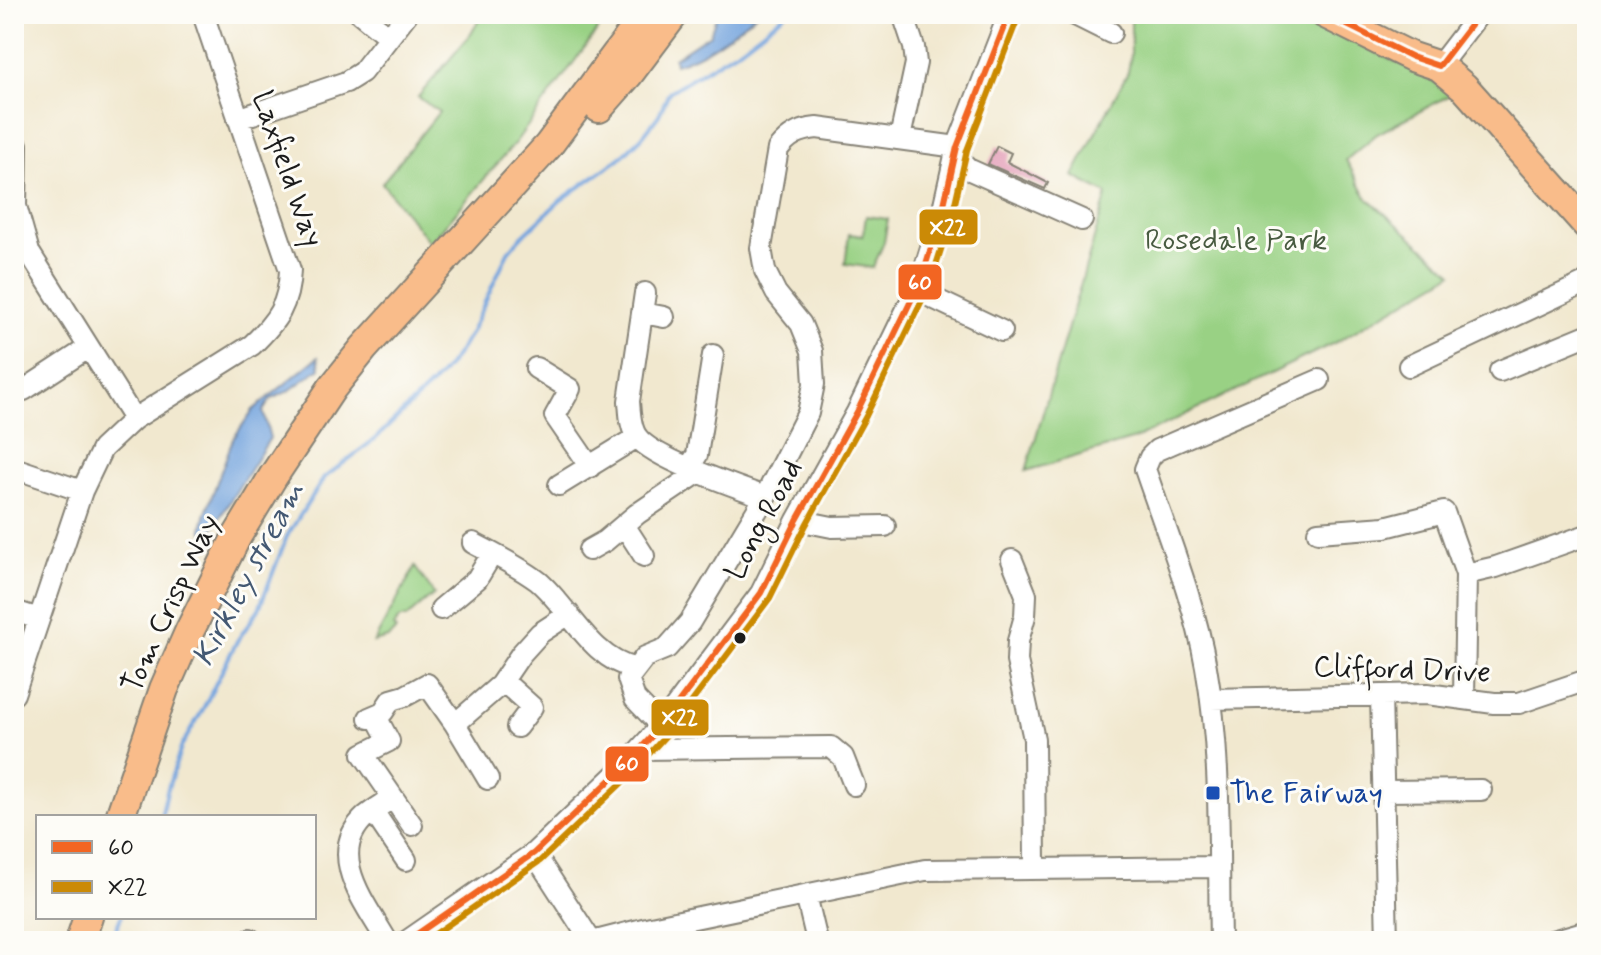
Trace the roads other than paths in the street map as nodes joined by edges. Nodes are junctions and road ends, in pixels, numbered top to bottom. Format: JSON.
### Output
{"nodes":[{"id":1,"x":203,"y":14,"type":"edge"},
{"id":2,"x":361,"y":14,"type":"edge"},
{"id":3,"x":407,"y":14,"type":"edge"},
{"id":4,"x":646,"y":14,"type":"edge"},
{"id":5,"x":674,"y":14,"type":"edge"},
{"id":6,"x":1009,"y":14,"type":"edge"},
{"id":7,"x":1073,"y":14,"type":"edge"},
{"id":8,"x":1325,"y":14,"type":"edge"},
{"id":9,"x":1479,"y":14,"type":"edge"},
{"id":10,"x":907,"y":15,"type":"edge"},
{"id":11,"x":1111,"y":33,"type":"dead end"},
{"id":12,"x":389,"y":37,"type":"junction"},
{"id":13,"x":1439,"y":66,"type":"junction"},
{"id":14,"x":238,"y":119,"type":"junction"},
{"id":15,"x":900,"y":138,"type":"junction"},
{"id":16,"x":956,"y":152,"type":"junction"},
{"id":17,"x":16,"y":154,"type":"edge"},
{"id":18,"x":1583,"y":214,"type":"edge"},
{"id":19,"x":1082,"y":220,"type":"dead end"},
{"id":20,"x":1587,"y":282,"type":"edge"},
{"id":21,"x":916,"y":290,"type":"junction"},
{"id":22,"x":664,"y":317,"type":"dead end"},
{"id":23,"x":1002,"y":331,"type":"dead end"},
{"id":24,"x":1587,"y":335,"type":"edge"},
{"id":25,"x":88,"y":348,"type":"junction"},
{"id":26,"x":713,"y":355,"type":"dead end"},
{"id":27,"x":1409,"y":366,"type":"dead end"},
{"id":28,"x":1511,"y":367,"type":"dead end"},
{"id":29,"x":536,"y":368,"type":"dead end"},
{"id":30,"x":1311,"y":389,"type":"dead end"},
{"id":31,"x":24,"y":390,"type":"dead end"},
{"id":32,"x":134,"y":419,"type":"junction"},
{"id":33,"x":305,"y":430,"type":"junction"},
{"id":34,"x":637,"y":437,"type":"junction"},
{"id":35,"x":578,"y":467,"type":"junction"},
{"id":36,"x":14,"y":468,"type":"edge"},
{"id":37,"x":694,"y":469,"type":"junction"},
{"id":38,"x":559,"y":485,"type":"dead end"},
{"id":39,"x":82,"y":491,"type":"junction"},
{"id":40,"x":765,"y":497,"type":"junction"},
{"id":41,"x":797,"y":520,"type":"junction"},
{"id":42,"x":624,"y":525,"type":"junction"},
{"id":43,"x":885,"y":526,"type":"dead end"},
{"id":44,"x":1318,"y":532,"type":"dead end"},
{"id":45,"x":1587,"y":535,"type":"edge"},
{"id":46,"x":473,"y":543,"type":"dead end"},
{"id":47,"x":589,"y":550,"type":"dead end"},
{"id":48,"x":492,"y":554,"type":"junction"},
{"id":49,"x":644,"y":556,"type":"dead end"},
{"id":50,"x":1012,"y":560,"type":"dead end"},
{"id":51,"x":1466,"y":574,"type":"junction"},
{"id":52,"x":441,"y":609,"type":"dead end"},
{"id":53,"x":14,"y":611,"type":"edge"},
{"id":54,"x":569,"y":614,"type":"junction"},
{"id":55,"x":39,"y":619,"type":"junction"},
{"id":56,"x":634,"y":668,"type":"junction"},
{"id":57,"x":1587,"y":680,"type":"edge"},
{"id":58,"x":503,"y":681,"type":"junction"},
{"id":59,"x":14,"y":694,"type":"edge"},
{"id":60,"x":1381,"y":695,"type":"junction"},
{"id":61,"x":1464,"y":697,"type":"junction"},
{"id":62,"x":1211,"y":699,"type":"junction"},
{"id":63,"x":449,"y":715,"type":"junction"},
{"id":64,"x":661,"y":726,"type":"junction"},
{"id":65,"x":517,"y":727,"type":"dead end"},
{"id":66,"x":641,"y":749,"type":"junction"},
{"id":67,"x":488,"y":779,"type":"dead end"},
{"id":68,"x":854,"y":785,"type":"dead end"},
{"id":69,"x":387,"y":790,"type":"junction"},
{"id":70,"x":1384,"y":791,"type":"junction"},
{"id":71,"x":1472,"y":796,"type":"dead end"},
{"id":72,"x":373,"y":811,"type":"junction"},
{"id":73,"x":121,"y":815,"type":"edge"},
{"id":74,"x":412,"y":825,"type":"dead end"},
{"id":75,"x":534,"y":853,"type":"junction"},
{"id":76,"x":406,"y":860,"type":"dead end"},
{"id":77,"x":1218,"y":867,"type":"junction"},
{"id":78,"x":1035,"y":868,"type":"junction"},
{"id":79,"x":806,"y":895,"type":"junction"},
{"id":80,"x":87,"y":919,"type":"edge"},
{"id":81,"x":1587,"y":931,"type":"edge"},
{"id":82,"x":80,"y":941,"type":"edge"},
{"id":83,"x":387,"y":941,"type":"edge"},
{"id":84,"x":407,"y":941,"type":"edge"},
{"id":85,"x":593,"y":941,"type":"edge"},
{"id":86,"x":817,"y":941,"type":"edge"},
{"id":87,"x":1220,"y":941,"type":"edge"},
{"id":88,"x":1387,"y":941,"type":"edge"},
{"id":89,"x":1552,"y":941,"type":"edge"}],
"edges":[{"from":1,"to":14,"type":"street","name":"Laxfield Way"},
{"from":2,"to":12,"type":"street"},
{"from":3,"to":12,"type":"street"},
{"from":4,"to":33,"type":"highway"},
{"from":5,"to":33,"type":"highway"},
{"from":6,"to":16,"type":"street","name":"Long Road"},
{"from":7,"to":11,"type":"street"},
{"from":8,"to":13,"type":"highway"},
{"from":9,"to":13,"type":"street"},
{"from":10,"to":15,"type":"street"},
{"from":12,"to":14,"type":"street"},
{"from":13,"to":18,"type":"highway"},
{"from":14,"to":32,"type":"street","name":"Laxfield Way"},
{"from":15,"to":16,"type":"street"},
{"from":15,"to":40,"type":"street"},
{"from":16,"to":19,"type":"street"},
{"from":16,"to":21,"type":"street","name":"Long Road"},
{"from":17,"to":25,"type":"street"},
{"from":20,"to":27,"type":"street"},
{"from":21,"to":23,"type":"street"},
{"from":21,"to":41,"type":"street","name":"Long Road"},
{"from":22,"to":34,"type":"street"},
{"from":24,"to":28,"type":"street"},
{"from":25,"to":31,"type":"street"},
{"from":25,"to":32,"type":"street"},
{"from":26,"to":37,"type":"street"},
{"from":29,"to":35,"type":"street"},
{"from":30,"to":62,"type":"street"},
{"from":32,"to":39,"type":"street","name":"Laxfield Way"},
{"from":33,"to":73,"type":"highway","name":"Tom Crisp Way"},
{"from":34,"to":35,"type":"street"},
{"from":34,"to":37,"type":"street"},
{"from":35,"to":38,"type":"street"},
{"from":36,"to":39,"type":"street"},
{"from":37,"to":40,"type":"street"},
{"from":37,"to":42,"type":"street"},
{"from":39,"to":55,"type":"street","name":"Laxfield Way"},
{"from":40,"to":56,"type":"street"},
{"from":41,"to":43,"type":"street"},
{"from":41,"to":64,"type":"street","name":"Long Road"},
{"from":42,"to":47,"type":"street"},
{"from":42,"to":49,"type":"street"},
{"from":44,"to":51,"type":"street"},
{"from":45,"to":51,"type":"street"},
{"from":46,"to":48,"type":"street"},
{"from":48,"to":52,"type":"street"},
{"from":48,"to":54,"type":"street"},
{"from":50,"to":78,"type":"street"},
{"from":51,"to":61,"type":"street"},
{"from":53,"to":55,"type":"street"},
{"from":54,"to":56,"type":"street"},
{"from":54,"to":58,"type":"street"},
{"from":55,"to":59,"type":"street","name":"Laxfield Way"},
{"from":56,"to":64,"type":"street"},
{"from":57,"to":61,"type":"street","name":"Clifford Drive"},
{"from":58,"to":63,"type":"street"},
{"from":58,"to":65,"type":"street"},
{"from":60,"to":61,"type":"street","name":"Clifford Drive"},
{"from":60,"to":62,"type":"street","name":"Clifford Drive"},
{"from":60,"to":70,"type":"street"},
{"from":62,"to":77,"type":"street"},
{"from":63,"to":67,"type":"street"},
{"from":63,"to":69,"type":"street"},
{"from":64,"to":66,"type":"street","name":"Long Road"},
{"from":66,"to":68,"type":"street"},
{"from":66,"to":75,"type":"street","name":"Long Road"},
{"from":69,"to":72,"type":"street"},
{"from":69,"to":74,"type":"street"},
{"from":70,"to":71,"type":"street"},
{"from":70,"to":88,"type":"street"},
{"from":72,"to":76,"type":"street"},
{"from":72,"to":83,"type":"street"},
{"from":75,"to":84,"type":"street","name":"Long Road"},
{"from":75,"to":85,"type":"street"},
{"from":77,"to":78,"type":"street"},
{"from":77,"to":87,"type":"street"},
{"from":78,"to":79,"type":"street"},
{"from":79,"to":85,"type":"street"},
{"from":79,"to":86,"type":"street"},
{"from":80,"to":82,"type":"highway"},
{"from":81,"to":89,"type":"street"}]}
